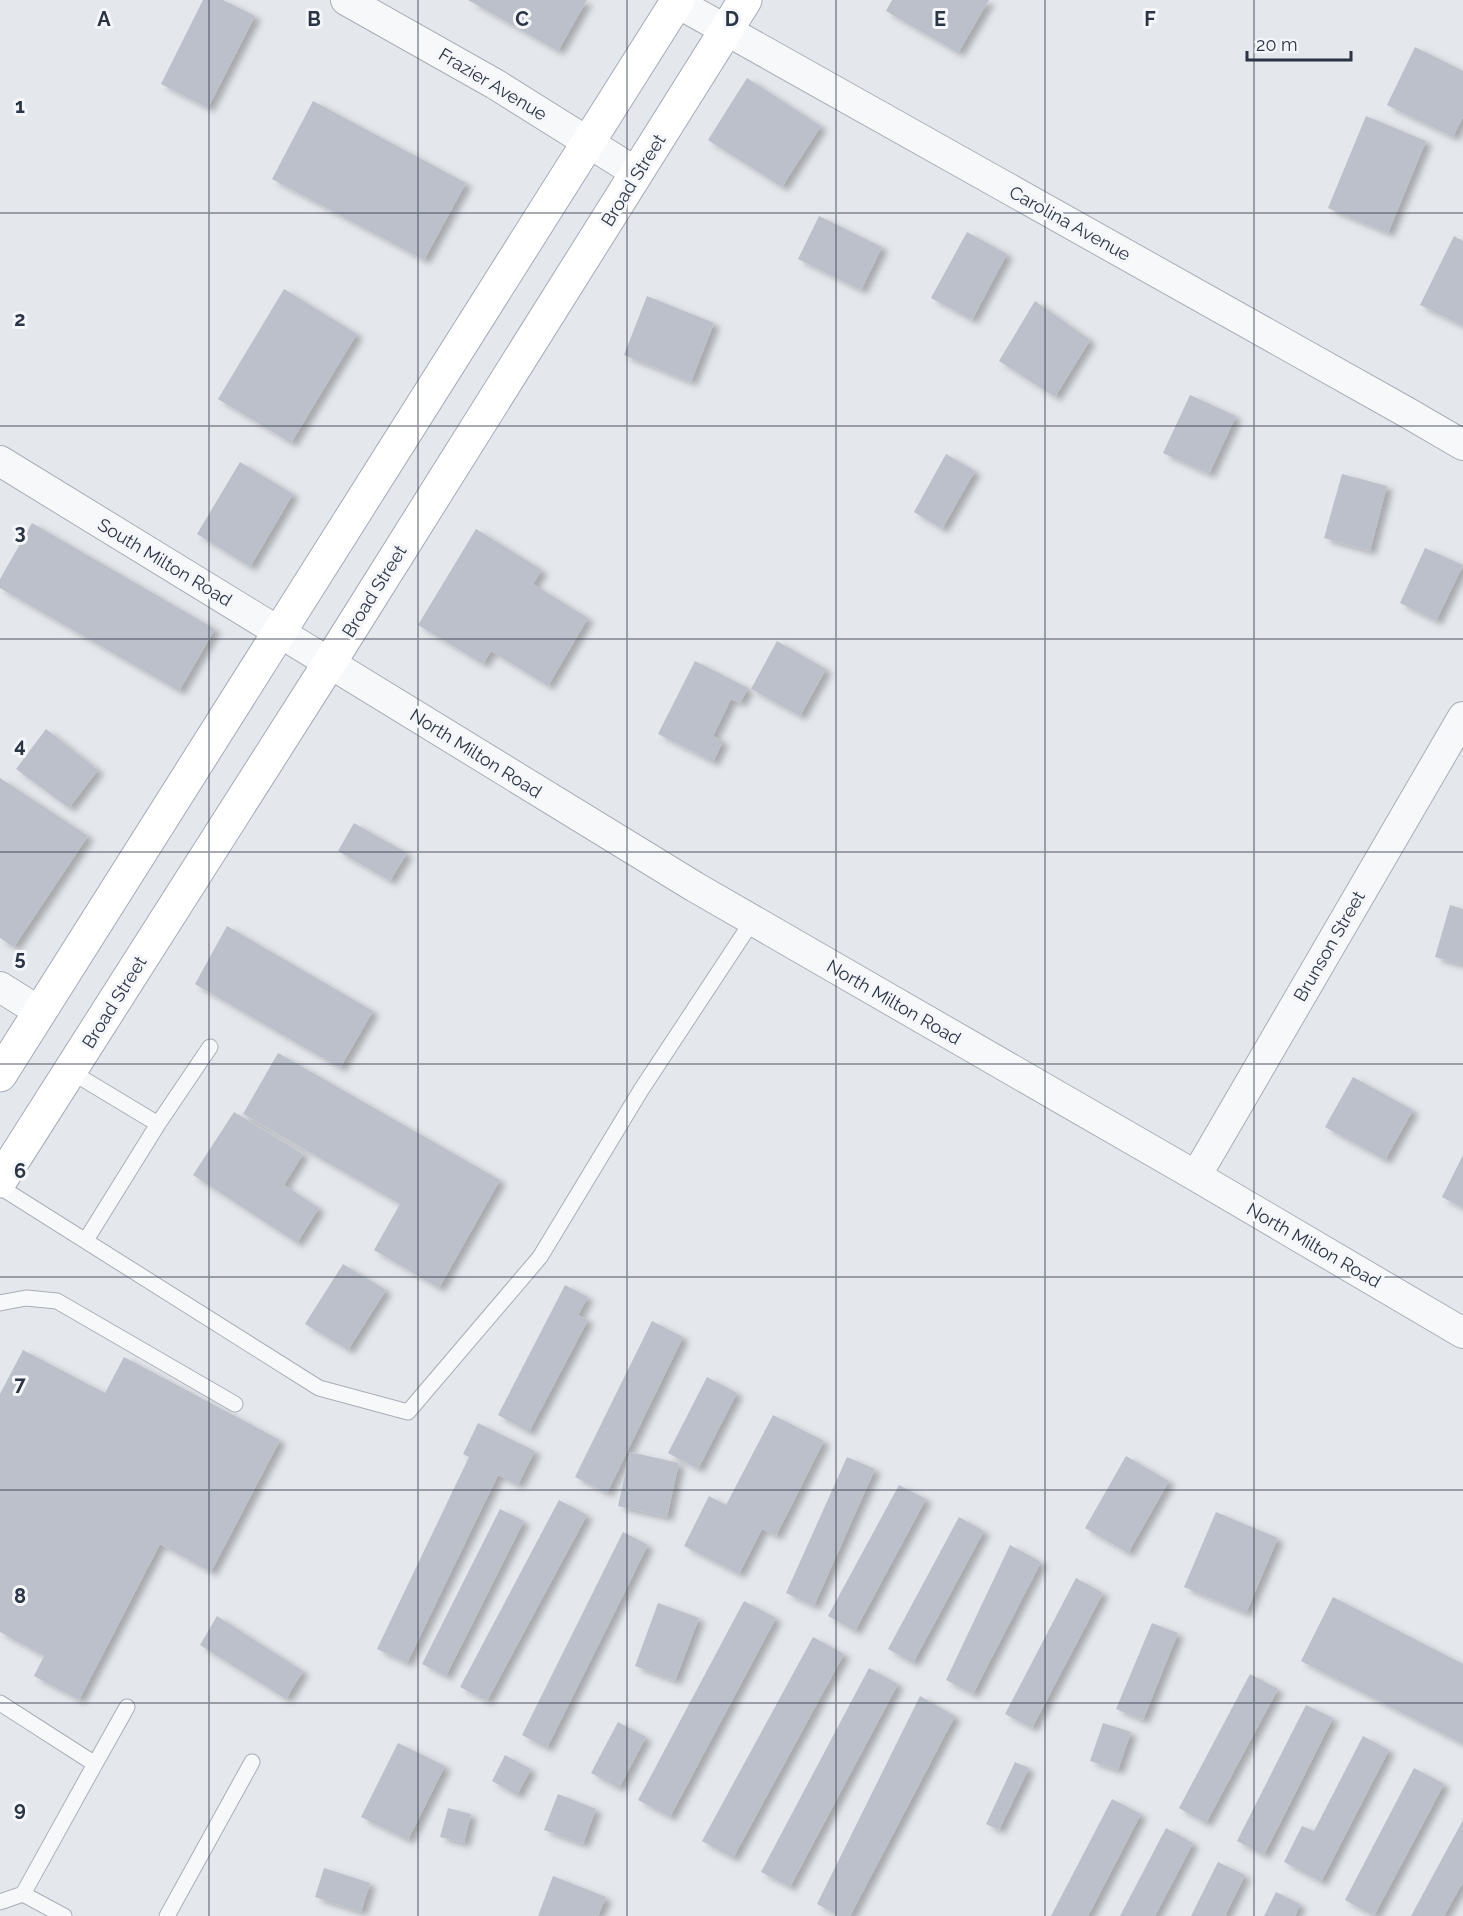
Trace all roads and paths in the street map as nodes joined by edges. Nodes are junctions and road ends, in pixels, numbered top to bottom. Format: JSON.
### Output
{"nodes":[{"id":1,"x":346,"y":0,"type":"edge"},
{"id":2,"x":745,"y":0,"type":"edge"},
{"id":3,"x":677,"y":1,"type":"edge"},
{"id":4,"x":726,"y":30,"type":"junction"},
{"id":5,"x":588,"y":143,"type":"junction"},
{"id":6,"x":637,"y":173,"type":"junction"},
{"id":7,"x":1463,"y":445,"type":"edge"},
{"id":8,"x":0,"y":461,"type":"edge"},
{"id":9,"x":280,"y":632,"type":"junction"},
{"id":10,"x":330,"y":662,"type":"junction"},
{"id":11,"x":1463,"y":717,"type":"edge"},
{"id":12,"x":753,"y":920,"type":"junction"},
{"id":13,"x":0,"y":987,"type":"edge"},
{"id":14,"x":40,"y":1012,"type":"junction"},
{"id":15,"x":210,"y":1047,"type":"dead end"},
{"id":16,"x":70,"y":1071,"type":"junction"},
{"id":17,"x":0,"y":1075,"type":"edge"},
{"id":18,"x":158,"y":1124,"type":"junction"},
{"id":19,"x":1196,"y":1176,"type":"junction"},
{"id":20,"x":0,"y":1181,"type":"edge"},
{"id":21,"x":0,"y":1187,"type":"edge"},
{"id":22,"x":86,"y":1240,"type":"junction"},
{"id":23,"x":0,"y":1303,"type":"edge"},
{"id":24,"x":1463,"y":1333,"type":"edge"},
{"id":25,"x":235,"y":1404,"type":"dead end"},
{"id":26,"x":0,"y":1703,"type":"edge"},
{"id":27,"x":127,"y":1707,"type":"dead end"},
{"id":28,"x":252,"y":1762,"type":"dead end"},
{"id":29,"x":94,"y":1764,"type":"junction"},
{"id":30,"x":23,"y":1894,"type":"junction"},
{"id":31,"x":0,"y":1902,"type":"edge"},
{"id":32,"x":63,"y":1916,"type":"edge"},
{"id":33,"x":167,"y":1916,"type":"edge"}],
"edges":[{"from":1,"to":5,"type":"street","name":"Frazier Avenue"},
{"from":2,"to":4,"type":"main road","name":"Broad Street"},
{"from":3,"to":4,"type":"street","name":"Carolina Avenue"},
{"from":3,"to":5,"type":"main road"},
{"from":4,"to":6,"type":"main road","name":"Broad Street"},
{"from":4,"to":7,"type":"street","name":"Carolina Avenue"},
{"from":5,"to":6,"type":"street","name":"Frazier Avenue"},
{"from":5,"to":9,"type":"main road"},
{"from":6,"to":10,"type":"main road","name":"Broad Street"},
{"from":8,"to":9,"type":"street","name":"South Milton Road"},
{"from":9,"to":10,"type":"street","name":"South Milton Road"},
{"from":9,"to":14,"type":"main road"},
{"from":10,"to":12,"type":"street","name":"North Milton Road"},
{"from":10,"to":16,"type":"main road","name":"Broad Street"},
{"from":11,"to":19,"type":"street","name":"Brunson Street"},
{"from":12,"to":19,"type":"street","name":"North Milton Road"},
{"from":12,"to":22,"type":"lane"},
{"from":13,"to":14,"type":"street"},
{"from":14,"to":17,"type":"main road"},
{"from":15,"to":18,"type":"lane"},
{"from":16,"to":18,"type":"lane"},
{"from":16,"to":20,"type":"main road","name":"Broad Street"},
{"from":18,"to":22,"type":"lane"},
{"from":19,"to":24,"type":"street","name":"North Milton Road"},
{"from":21,"to":22,"type":"lane"},
{"from":23,"to":25,"type":"lane"},
{"from":26,"to":29,"type":"lane"},
{"from":27,"to":29,"type":"lane"},
{"from":28,"to":33,"type":"lane"},
{"from":29,"to":30,"type":"lane"},
{"from":30,"to":31,"type":"lane"},
{"from":30,"to":32,"type":"lane"}]}
